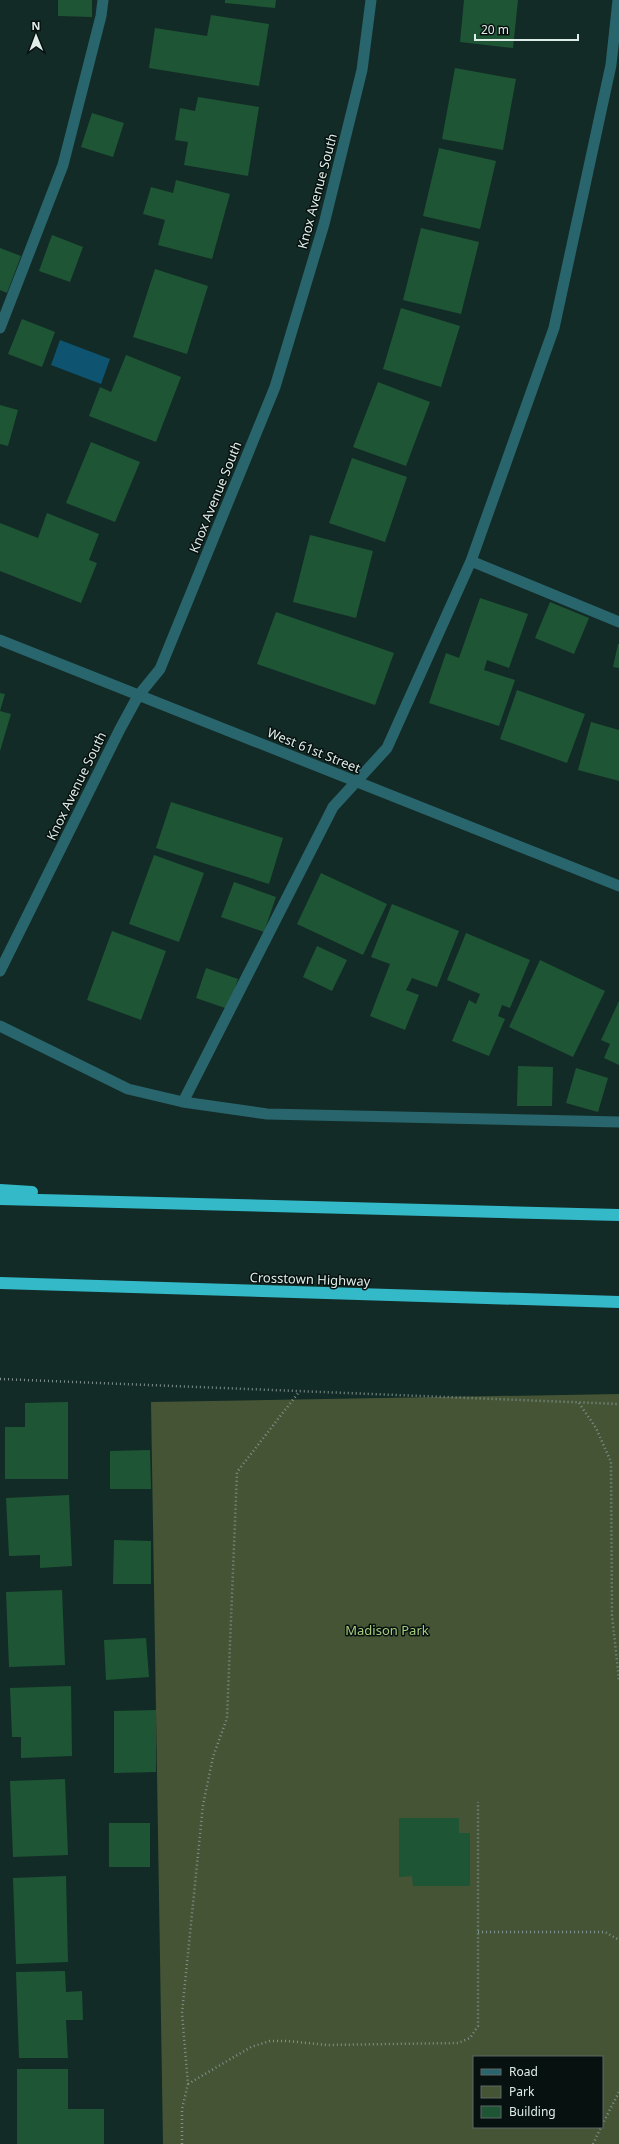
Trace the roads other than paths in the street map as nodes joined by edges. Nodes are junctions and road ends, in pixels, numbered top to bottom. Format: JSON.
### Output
{"nodes":[{"id":1,"x":103,"y":0,"type":"edge"},
{"id":2,"x":371,"y":0,"type":"edge"},
{"id":3,"x":618,"y":0,"type":"edge"},
{"id":4,"x":0,"y":328,"type":"edge"},
{"id":5,"x":471,"y":561,"type":"junction"},
{"id":6,"x":619,"y":622,"type":"edge"},
{"id":7,"x":0,"y":640,"type":"edge"},
{"id":8,"x":138,"y":696,"type":"junction"},
{"id":9,"x":356,"y":782,"type":"junction"},
{"id":10,"x":619,"y":886,"type":"edge"},
{"id":11,"x":0,"y":971,"type":"edge"},
{"id":12,"x":0,"y":1026,"type":"edge"},
{"id":13,"x":183,"y":1102,"type":"junction"},
{"id":14,"x":619,"y":1122,"type":"edge"},
{"id":15,"x":0,"y":1190,"type":"edge"},
{"id":16,"x":0,"y":1199,"type":"edge"},
{"id":17,"x":143,"y":1202,"type":"junction"},
{"id":18,"x":619,"y":1215,"type":"edge"},
{"id":19,"x":0,"y":1283,"type":"edge"},
{"id":20,"x":619,"y":1302,"type":"edge"}],
"edges":[{"from":1,"to":4,"type":"street"},
{"from":2,"to":8,"type":"street","name":"Knox Avenue South"},
{"from":3,"to":5,"type":"street"},
{"from":5,"to":6,"type":"street"},
{"from":5,"to":9,"type":"street"},
{"from":7,"to":8,"type":"street","name":"West 61st Street"},
{"from":8,"to":9,"type":"street","name":"West 61st Street"},
{"from":8,"to":11,"type":"street","name":"Knox Avenue South"},
{"from":9,"to":10,"type":"street","name":"West 61st Street"},
{"from":9,"to":13,"type":"street"},
{"from":12,"to":13,"type":"street"},
{"from":13,"to":14,"type":"street"},
{"from":15,"to":17,"type":"highway"},
{"from":16,"to":17,"type":"highway"},
{"from":17,"to":18,"type":"highway"},
{"from":19,"to":20,"type":"highway","name":"Crosstown Highway"}]}
